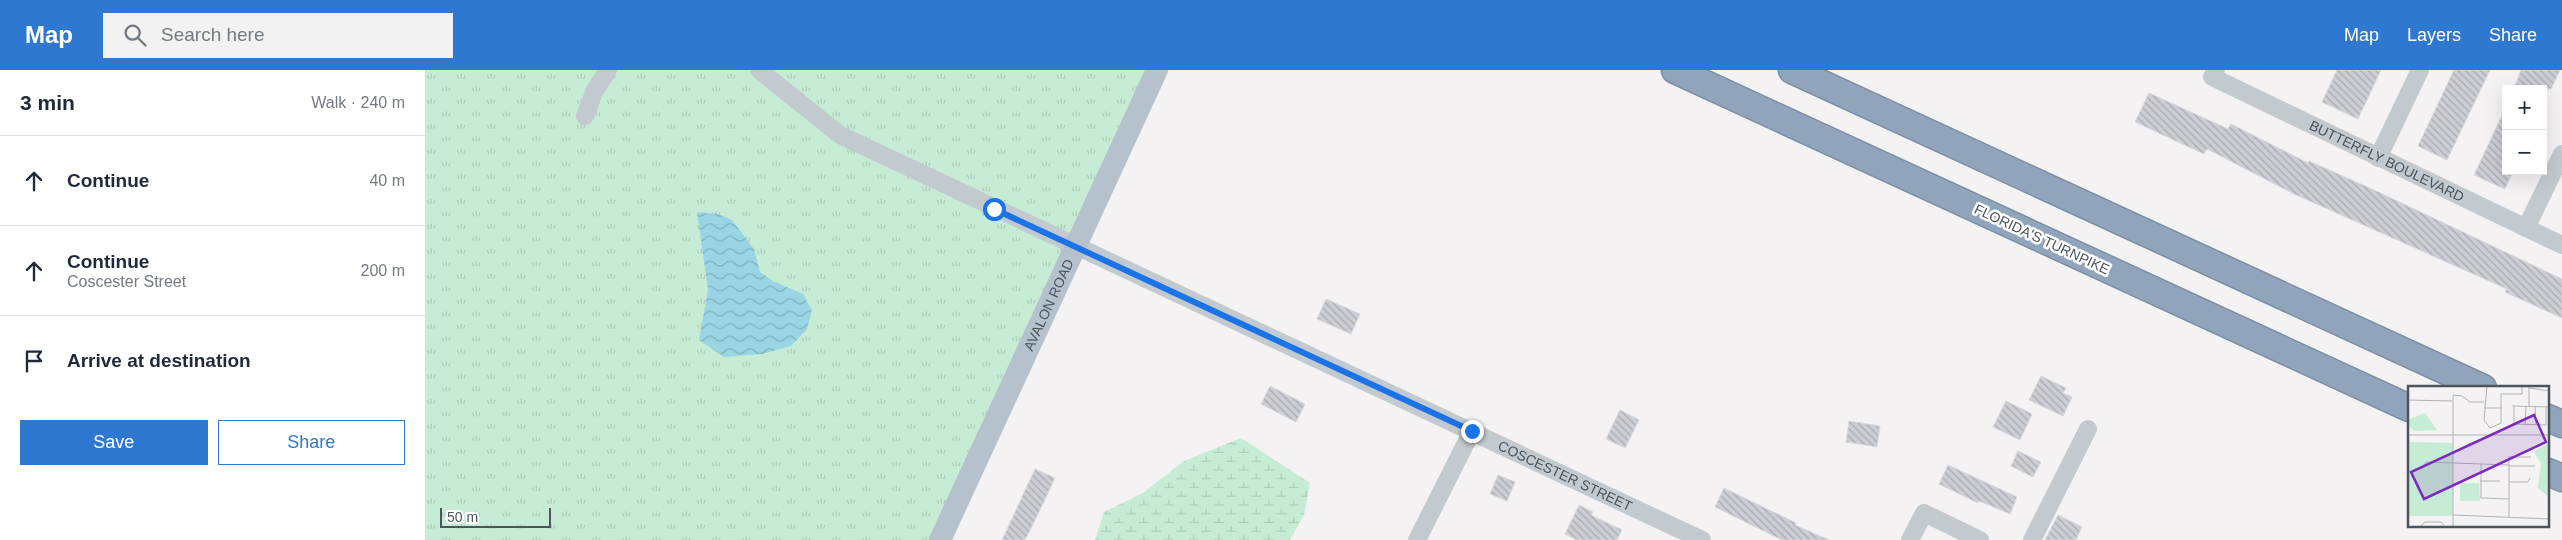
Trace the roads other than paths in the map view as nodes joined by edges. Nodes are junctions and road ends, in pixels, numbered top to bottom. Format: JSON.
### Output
{"nodes":[{"id":1,"x":608,"y":70,"type":"edge"},
{"id":2,"x":759,"y":70,"type":"edge"},
{"id":3,"x":1157,"y":70,"type":"edge"},
{"id":4,"x":1675,"y":70,"type":"edge"},
{"id":5,"x":1792,"y":70,"type":"edge"},
{"id":6,"x":2420,"y":70,"type":"edge"},
{"id":7,"x":2214,"y":73,"type":"edge"},
{"id":8,"x":585,"y":116,"type":"dead end"},
{"id":9,"x":2562,"y":154,"type":"edge"},
{"id":10,"x":2378,"y":158,"type":"junction"},
{"id":11,"x":2525,"y":228,"type":"junction"},
{"id":12,"x":1077,"y":245,"type":"junction"},
{"id":13,"x":2562,"y":245,"type":"edge"},
{"id":14,"x":2479,"y":386,"type":"edge"},
{"id":15,"x":2408,"y":408,"type":"edge"},
{"id":16,"x":2549,"y":418,"type":"edge"},
{"id":17,"x":2562,"y":424,"type":"edge"},
{"id":18,"x":2088,"y":429,"type":"dead end"},
{"id":19,"x":1472,"y":431,"type":"junction"},
{"id":20,"x":2549,"y":472,"type":"edge"},
{"id":21,"x":2562,"y":478,"type":"edge"},
{"id":22,"x":940,"y":540,"type":"edge"},
{"id":23,"x":1417,"y":540,"type":"edge"},
{"id":24,"x":1702,"y":540,"type":"edge"},
{"id":25,"x":1910,"y":540,"type":"edge"},
{"id":26,"x":1980,"y":540,"type":"edge"},
{"id":27,"x":2032,"y":540,"type":"edge"}],
"edges":[{"from":1,"to":8,"type":"street"},
{"from":2,"to":12,"type":"street","name":"COSCESTER STREET"},
{"from":3,"to":12,"type":"main road","name":"AVALON ROAD"},
{"from":4,"to":15,"type":"highway","name":"FLORIDA'S TURNPIKE"},
{"from":5,"to":14,"type":"highway"},
{"from":6,"to":10,"type":"street"},
{"from":7,"to":10,"type":"street","name":"BUTTERFLY BOULEVARD"},
{"from":9,"to":11,"type":"street"},
{"from":10,"to":11,"type":"street","name":"BUTTERFLY BOULEVARD"},
{"from":11,"to":13,"type":"street","name":"BUTTERFLY BOULEVARD"},
{"from":12,"to":19,"type":"street","name":"COSCESTER STREET"},
{"from":12,"to":22,"type":"main road","name":"AVALON ROAD"},
{"from":16,"to":17,"type":"highway"},
{"from":18,"to":27,"type":"street"},
{"from":19,"to":23,"type":"street"},
{"from":19,"to":24,"type":"street","name":"COSCESTER STREET"},
{"from":20,"to":21,"type":"highway"},
{"from":25,"to":26,"type":"street"}]}
